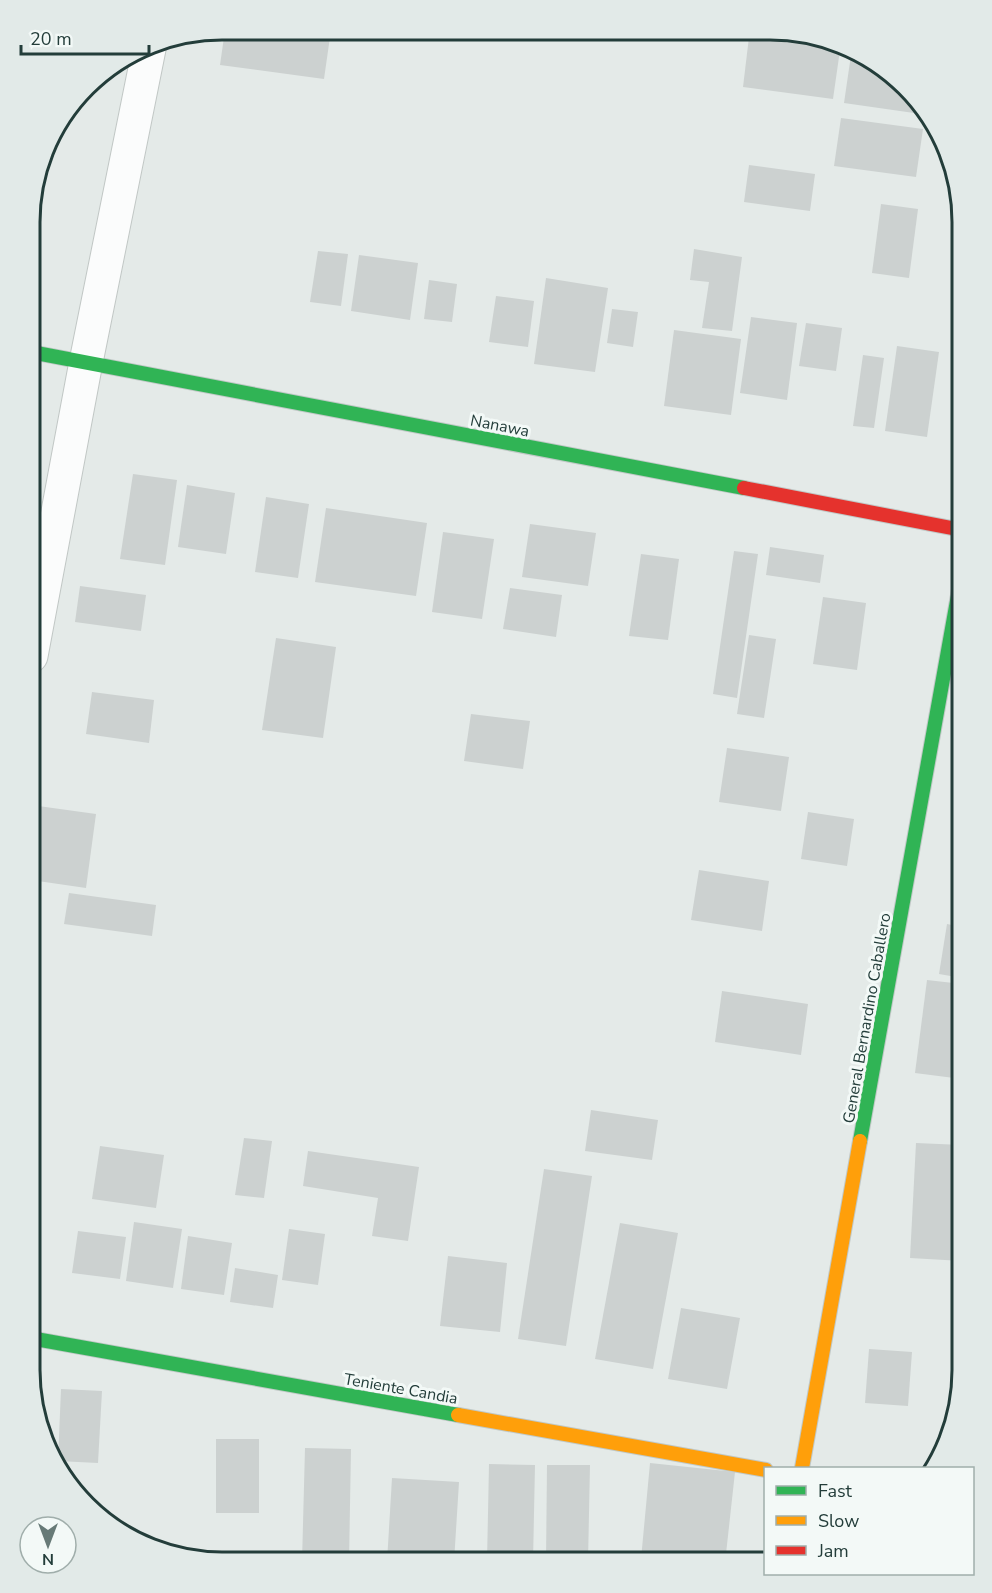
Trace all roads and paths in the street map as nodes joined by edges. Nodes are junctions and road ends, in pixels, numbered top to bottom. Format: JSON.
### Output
{"nodes":[{"id":1,"x":147,"y":57,"type":"edge"},
{"id":2,"x":41,"y":354,"type":"edge"},
{"id":3,"x":86,"y":362,"type":"junction"},
{"id":4,"x":952,"y":528,"type":"edge"},
{"id":5,"x":41,"y":603,"type":"edge"},
{"id":6,"x":952,"y":631,"type":"edge"},
{"id":7,"x":41,"y":1340,"type":"edge"},
{"id":8,"x":802,"y":1467,"type":"edge"},
{"id":9,"x":764,"y":1470,"type":"edge"}],
"edges":[{"from":1,"to":3,"type":"street"},
{"from":2,"to":3,"type":"street","name":"Nanawa"},
{"from":3,"to":4,"type":"street","name":"Nanawa"},
{"from":3,"to":5,"type":"street"},
{"from":6,"to":8,"type":"street","name":"General Bernardino Caballero"},
{"from":7,"to":9,"type":"street","name":"Teniente Candia"}]}
